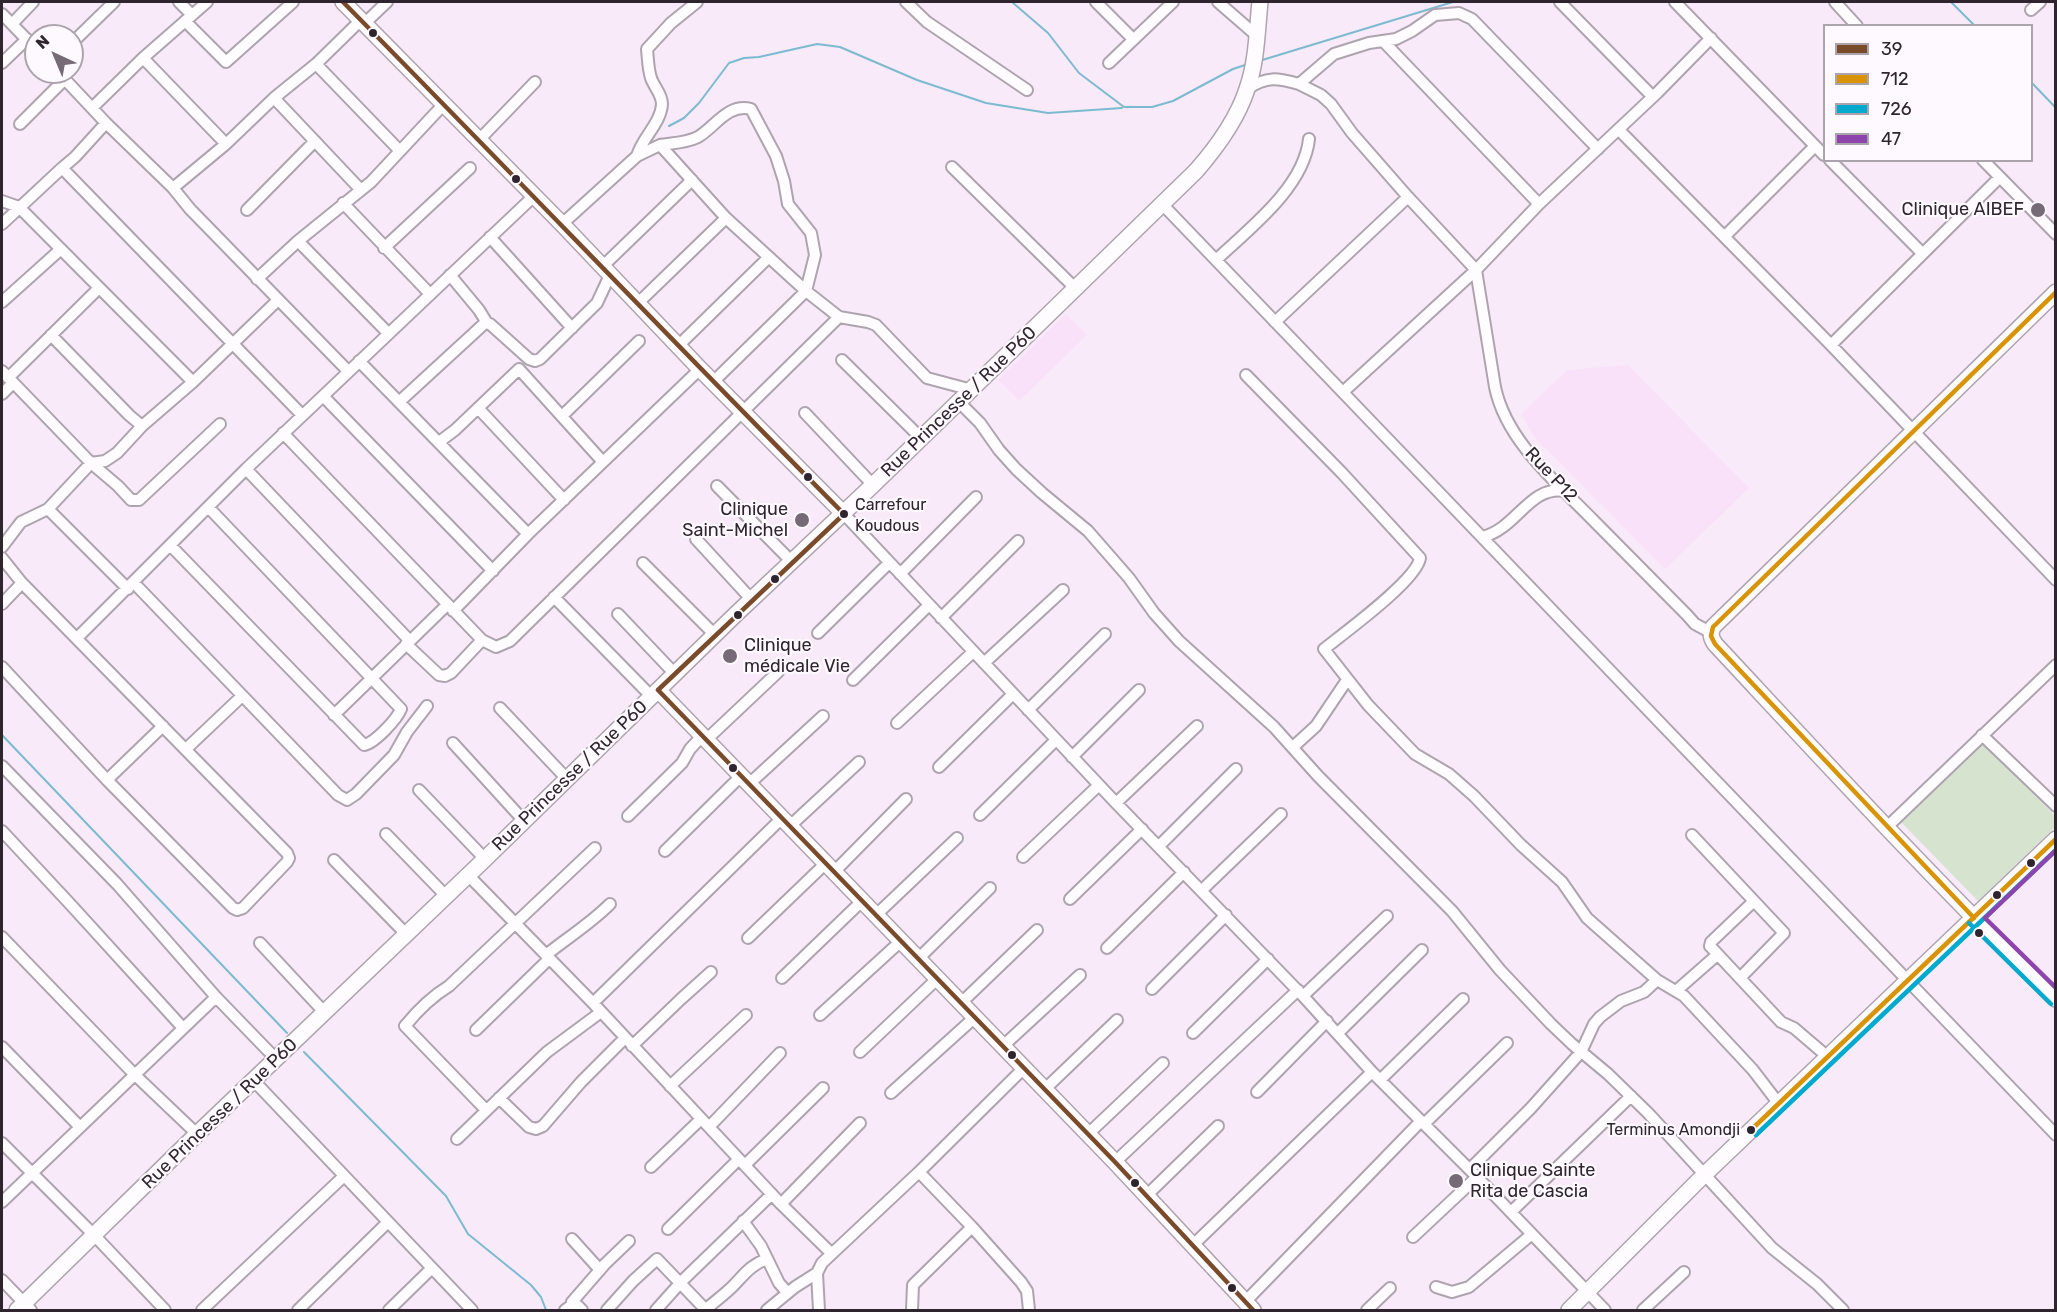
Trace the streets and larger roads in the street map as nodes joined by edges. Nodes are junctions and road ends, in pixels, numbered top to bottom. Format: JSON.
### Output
{"nodes":[{"id":1,"x":33,"y":2,"type":"edge"},
{"id":2,"x":114,"y":2,"type":"edge"},
{"id":3,"x":179,"y":2,"type":"edge"},
{"id":4,"x":207,"y":2,"type":"edge"},
{"id":5,"x":294,"y":2,"type":"edge"},
{"id":6,"x":344,"y":2,"type":"edge"},
{"id":7,"x":387,"y":2,"type":"edge"},
{"id":8,"x":697,"y":2,"type":"edge"},
{"id":9,"x":906,"y":2,"type":"edge"},
{"id":10,"x":1096,"y":2,"type":"edge"},
{"id":11,"x":1173,"y":2,"type":"edge"},
{"id":12,"x":1218,"y":2,"type":"edge"},
{"id":13,"x":1260,"y":2,"type":"edge"},
{"id":14,"x":1560,"y":2,"type":"edge"},
{"id":15,"x":1675,"y":2,"type":"edge"},
{"id":16,"x":1835,"y":2,"type":"edge"},
{"id":17,"x":2040,"y":2,"type":"edge"},
{"id":18,"x":2031,"y":10,"type":"dead end"},
{"id":19,"x":2,"y":14,"type":"edge"},
{"id":20,"x":188,"y":18,"type":"junction"},
{"id":21,"x":364,"y":21,"type":"junction"},
{"id":22,"x":12,"y":24,"type":"junction"},
{"id":23,"x":1855,"y":24,"type":"edge"},
{"id":24,"x":84,"y":31,"type":"edge"},
{"id":25,"x":1256,"y":35,"type":"junction"},
{"id":26,"x":24,"y":36,"type":"edge"},
{"id":27,"x":1711,"y":38,"type":"junction"},
{"id":28,"x":1133,"y":39,"type":"junction"},
{"id":29,"x":24,"y":42,"type":"edge"},
{"id":30,"x":1384,"y":42,"type":"junction"},
{"id":31,"x":143,"y":58,"type":"junction"},
{"id":32,"x":2,"y":63,"type":"edge"},
{"id":33,"x":1109,"y":63,"type":"dead end"},
{"id":34,"x":316,"y":64,"type":"junction"},
{"id":35,"x":535,"y":82,"type":"dead end"},
{"id":36,"x":55,"y":84,"type":"edge"},
{"id":37,"x":70,"y":84,"type":"edge"},
{"id":38,"x":1299,"y":84,"type":"junction"},
{"id":39,"x":1247,"y":89,"type":"junction"},
{"id":40,"x":1027,"y":90,"type":"dead end"},
{"id":41,"x":1653,"y":97,"type":"junction"},
{"id":42,"x":274,"y":98,"type":"junction"},
{"id":43,"x":444,"y":104,"type":"junction"},
{"id":44,"x":92,"y":108,"type":"junction"},
{"id":45,"x":106,"y":123,"type":"junction"},
{"id":46,"x":20,"y":124,"type":"dead end"},
{"id":47,"x":1619,"y":129,"type":"junction"},
{"id":48,"x":1310,"y":139,"type":"dead end"},
{"id":49,"x":479,"y":140,"type":"junction"},
{"id":50,"x":315,"y":141,"type":"junction"},
{"id":51,"x":226,"y":144,"type":"junction"},
{"id":52,"x":660,"y":145,"type":"junction"},
{"id":53,"x":1815,"y":146,"type":"junction"},
{"id":54,"x":1598,"y":149,"type":"junction"},
{"id":55,"x":400,"y":151,"type":"junction"},
{"id":56,"x":1823,"y":154,"type":"edge"},
{"id":57,"x":637,"y":156,"type":"junction"},
{"id":58,"x":1832,"y":162,"type":"edge"},
{"id":59,"x":1985,"y":162,"type":"edge"},
{"id":60,"x":952,"y":167,"type":"dead end"},
{"id":61,"x":62,"y":168,"type":"junction"},
{"id":62,"x":470,"y":168,"type":"dead end"},
{"id":63,"x":1999,"y":178,"type":"junction"},
{"id":64,"x":692,"y":180,"type":"junction"},
{"id":65,"x":174,"y":188,"type":"junction"},
{"id":66,"x":360,"y":189,"type":"junction"},
{"id":67,"x":534,"y":196,"type":"junction"},
{"id":68,"x":1408,"y":197,"type":"junction"},
{"id":69,"x":2,"y":201,"type":"edge"},
{"id":70,"x":343,"y":203,"type":"junction"},
{"id":71,"x":1539,"y":204,"type":"junction"},
{"id":72,"x":1163,"y":205,"type":"junction"},
{"id":73,"x":19,"y":207,"type":"junction"},
{"id":74,"x":247,"y":210,"type":"dead end"},
{"id":75,"x":726,"y":218,"type":"junction"},
{"id":76,"x":2,"y":224,"type":"edge"},
{"id":77,"x":562,"y":224,"type":"junction"},
{"id":78,"x":2055,"y":234,"type":"edge"},
{"id":79,"x":1725,"y":236,"type":"junction"},
{"id":80,"x":490,"y":237,"type":"junction"},
{"id":81,"x":298,"y":241,"type":"junction"},
{"id":82,"x":384,"y":248,"type":"junction"},
{"id":83,"x":61,"y":249,"type":"junction"},
{"id":84,"x":1922,"y":253,"type":"junction"},
{"id":85,"x":768,"y":258,"type":"junction"},
{"id":86,"x":1216,"y":260,"type":"junction"},
{"id":87,"x":1476,"y":270,"type":"junction"},
{"id":88,"x":606,"y":271,"type":"junction"},
{"id":89,"x":450,"y":275,"type":"junction"},
{"id":90,"x":257,"y":279,"type":"junction"},
{"id":91,"x":99,"y":288,"type":"junction"},
{"id":92,"x":1076,"y":289,"type":"junction"},
{"id":93,"x":806,"y":291,"type":"junction"},
{"id":94,"x":2055,"y":292,"type":"edge"},
{"id":95,"x":430,"y":294,"type":"junction"},
{"id":96,"x":277,"y":301,"type":"junction"},
{"id":97,"x":2,"y":302,"type":"edge"},
{"id":98,"x":638,"y":304,"type":"junction"},
{"id":99,"x":839,"y":317,"type":"junction"},
{"id":100,"x":1275,"y":322,"type":"junction"},
{"id":101,"x":487,"y":323,"type":"junction"},
{"id":102,"x":572,"y":328,"type":"junction"},
{"id":103,"x":388,"y":333,"type":"junction"},
{"id":104,"x":51,"y":335,"type":"junction"},
{"id":105,"x":639,"y":341,"type":"dead end"},
{"id":106,"x":232,"y":344,"type":"junction"},
{"id":107,"x":1831,"y":345,"type":"junction"},
{"id":108,"x":678,"y":346,"type":"junction"},
{"id":109,"x":529,"y":359,"type":"junction"},
{"id":110,"x":842,"y":360,"type":"dead end"},
{"id":111,"x":359,"y":361,"type":"junction"},
{"id":112,"x":519,"y":369,"type":"junction"},
{"id":113,"x":700,"y":369,"type":"junction"},
{"id":114,"x":348,"y":371,"type":"junction"},
{"id":115,"x":1246,"y":375,"type":"dead end"},
{"id":116,"x":8,"y":377,"type":"edge"},
{"id":117,"x":193,"y":382,"type":"junction"},
{"id":118,"x":712,"y":382,"type":"junction"},
{"id":119,"x":972,"y":390,"type":"junction"},
{"id":120,"x":1343,"y":392,"type":"junction"},
{"id":121,"x":2,"y":394,"type":"edge"},
{"id":122,"x":323,"y":396,"type":"junction"},
{"id":123,"x":399,"y":402,"type":"junction"},
{"id":124,"x":959,"y":402,"type":"junction"},
{"id":125,"x":478,"y":408,"type":"junction"},
{"id":126,"x":742,"y":412,"type":"junction"},
{"id":127,"x":805,"y":413,"type":"dead end"},
{"id":128,"x":302,"y":415,"type":"junction"},
{"id":129,"x":562,"y":416,"type":"junction"},
{"id":130,"x":220,"y":424,"type":"dead end"},
{"id":131,"x":142,"y":426,"type":"junction"},
{"id":132,"x":1912,"y":432,"type":"junction"},
{"id":133,"x":284,"y":433,"type":"junction"},
{"id":134,"x":922,"y":439,"type":"junction"},
{"id":135,"x":439,"y":442,"type":"junction"},
{"id":136,"x":603,"y":462,"type":"junction"},
{"id":137,"x":91,"y":463,"type":"junction"},
{"id":138,"x":246,"y":469,"type":"junction"},
{"id":139,"x":873,"y":485,"type":"junction"},
{"id":140,"x":717,"y":486,"type":"dead end"},
{"id":141,"x":1565,"y":491,"type":"junction"},
{"id":142,"x":976,"y":497,"type":"dead end"},
{"id":143,"x":564,"y":500,"type":"junction"},
{"id":144,"x":209,"y":508,"type":"junction"},
{"id":145,"x":48,"y":509,"type":"junction"},
{"id":146,"x":844,"y":514,"type":"junction"},
{"id":147,"x":528,"y":534,"type":"junction"},
{"id":148,"x":1482,"y":537,"type":"junction"},
{"id":149,"x":696,"y":540,"type":"dead end"},
{"id":150,"x":1018,"y":541,"type":"dead end"},
{"id":151,"x":171,"y":546,"type":"junction"},
{"id":152,"x":2,"y":547,"type":"edge"},
{"id":153,"x":2,"y":558,"type":"edge"},
{"id":154,"x":792,"y":562,"type":"junction"},
{"id":155,"x":889,"y":562,"type":"junction"},
{"id":156,"x":643,"y":563,"type":"dead end"},
{"id":157,"x":492,"y":571,"type":"junction"},
{"id":158,"x":900,"y":574,"type":"junction"},
{"id":159,"x":2055,"y":580,"type":"edge"},
{"id":160,"x":22,"y":583,"type":"junction"},
{"id":161,"x":131,"y":586,"type":"junction"},
{"id":162,"x":1063,"y":590,"type":"dead end"},
{"id":163,"x":554,"y":597,"type":"junction"},
{"id":164,"x":752,"y":600,"type":"junction"},
{"id":165,"x":2,"y":604,"type":"edge"},
{"id":166,"x":929,"y":605,"type":"junction"},
{"id":167,"x":450,"y":608,"type":"junction"},
{"id":168,"x":618,"y":614,"type":"dead end"},
{"id":169,"x":942,"y":618,"type":"junction"},
{"id":170,"x":1710,"y":632,"type":"junction"},
{"id":171,"x":818,"y":633,"type":"dead end"},
{"id":172,"x":1105,"y":634,"type":"dead end"},
{"id":173,"x":715,"y":635,"type":"junction"},
{"id":174,"x":77,"y":638,"type":"junction"},
{"id":175,"x":482,"y":640,"type":"junction"},
{"id":176,"x":408,"y":643,"type":"junction"},
{"id":177,"x":973,"y":652,"type":"junction"},
{"id":178,"x":984,"y":663,"type":"junction"},
{"id":179,"x":2055,"y":665,"type":"edge"},
{"id":180,"x":2,"y":667,"type":"edge"},
{"id":181,"x":778,"y":672,"type":"dead end"},
{"id":182,"x":675,"y":674,"type":"junction"},
{"id":183,"x":372,"y":677,"type":"junction"},
{"id":184,"x":853,"y":680,"type":"dead end"},
{"id":185,"x":1347,"y":680,"type":"junction"},
{"id":186,"x":1139,"y":690,"type":"dead end"},
{"id":187,"x":655,"y":694,"type":"junction"},
{"id":188,"x":1013,"y":694,"type":"junction"},
{"id":189,"x":242,"y":696,"type":"junction"},
{"id":190,"x":427,"y":706,"type":"dead end"},
{"id":191,"x":500,"y":708,"type":"dead end"},
{"id":192,"x":1028,"y":710,"type":"junction"},
{"id":193,"x":334,"y":715,"type":"junction"},
{"id":194,"x":823,"y":716,"type":"dead end"},
{"id":195,"x":897,"y":723,"type":"dead end"},
{"id":196,"x":163,"y":726,"type":"junction"},
{"id":197,"x":1197,"y":726,"type":"dead end"},
{"id":198,"x":1982,"y":735,"type":"junction"},
{"id":199,"x":704,"y":738,"type":"junction"},
{"id":200,"x":1056,"y":740,"type":"junction"},
{"id":201,"x":453,"y":743,"type":"dead end"},
{"id":202,"x":1293,"y":747,"type":"junction"},
{"id":203,"x":186,"y":749,"type":"junction"},
{"id":204,"x":1072,"y":757,"type":"junction"},
{"id":205,"x":859,"y":762,"type":"dead end"},
{"id":206,"x":2,"y":766,"type":"edge"},
{"id":207,"x":939,"y":767,"type":"dead end"},
{"id":208,"x":1236,"y":769,"type":"dead end"},
{"id":209,"x":567,"y":779,"type":"junction"},
{"id":210,"x":107,"y":780,"type":"junction"},
{"id":211,"x":745,"y":780,"type":"junction"},
{"id":212,"x":1099,"y":785,"type":"junction"},
{"id":213,"x":419,"y":790,"type":"dead end"},
{"id":214,"x":906,"y":799,"type":"dead end"},
{"id":215,"x":1116,"y":803,"type":"junction"},
{"id":216,"x":2055,"y":806,"type":"edge"},
{"id":217,"x":1281,"y":814,"type":"dead end"},
{"id":218,"x":980,"y":815,"type":"dead end"},
{"id":219,"x":628,"y":816,"type":"dead end"},
{"id":220,"x":524,"y":821,"type":"junction"},
{"id":221,"x":786,"y":822,"type":"junction"},
{"id":222,"x":1887,"y":827,"type":"junction"},
{"id":223,"x":1142,"y":829,"type":"junction"},
{"id":224,"x":2,"y":831,"type":"edge"},
{"id":225,"x":386,"y":834,"type":"dead end"},
{"id":226,"x":1692,"y":835,"type":"dead end"},
{"id":227,"x":957,"y":838,"type":"dead end"},
{"id":228,"x":2055,"y":839,"type":"edge"},
{"id":229,"x":1159,"y":846,"type":"junction"},
{"id":230,"x":595,"y":848,"type":"dead end"},
{"id":231,"x":665,"y":851,"type":"dead end"},
{"id":232,"x":1023,"y":857,"type":"dead end"},
{"id":233,"x":485,"y":859,"type":"junction"},
{"id":234,"x":334,"y":860,"type":"dead end"},
{"id":235,"x":830,"y":867,"type":"junction"},
{"id":236,"x":1184,"y":872,"type":"junction"},
{"id":237,"x":468,"y":875,"type":"junction"},
{"id":238,"x":990,"y":888,"type":"dead end"},
{"id":239,"x":1202,"y":890,"type":"junction"},
{"id":240,"x":446,"y":896,"type":"junction"},
{"id":241,"x":1070,"y":899,"type":"dead end"},
{"id":242,"x":862,"y":901,"type":"junction"},
{"id":243,"x":1754,"y":901,"type":"junction"},
{"id":244,"x":610,"y":904,"type":"dead end"},
{"id":245,"x":876,"y":915,"type":"junction"},
{"id":246,"x":1227,"y":915,"type":"junction"},
{"id":247,"x":1387,"y":916,"type":"dead end"},
{"id":248,"x":1974,"y":918,"type":"junction"},
{"id":249,"x":516,"y":924,"type":"junction"},
{"id":250,"x":1038,"y":930,"type":"dead end"},
{"id":251,"x":407,"y":934,"type":"junction"},
{"id":252,"x":2,"y":937,"type":"edge"},
{"id":253,"x":748,"y":938,"type":"dead end"},
{"id":254,"x":901,"y":941,"type":"junction"},
{"id":255,"x":260,"y":943,"type":"dead end"},
{"id":256,"x":1107,"y":948,"type":"dead end"},
{"id":257,"x":1422,"y":950,"type":"dead end"},
{"id":258,"x":1717,"y":955,"type":"junction"},
{"id":259,"x":547,"y":957,"type":"junction"},
{"id":260,"x":918,"y":959,"type":"junction"},
{"id":261,"x":1268,"y":959,"type":"junction"},
{"id":262,"x":711,"y":972,"type":"dead end"},
{"id":263,"x":1080,"y":975,"type":"dead end"},
{"id":264,"x":782,"y":978,"type":"dead end"},
{"id":265,"x":1740,"y":978,"type":"junction"},
{"id":266,"x":937,"y":979,"type":"junction"},
{"id":267,"x":1657,"y":981,"type":"junction"},
{"id":268,"x":1908,"y":982,"type":"junction"},
{"id":269,"x":1152,"y":989,"type":"dead end"},
{"id":270,"x":1677,"y":991,"type":"junction"},
{"id":271,"x":1301,"y":993,"type":"junction"},
{"id":272,"x":216,"y":997,"type":"junction"},
{"id":273,"x":1463,"y":999,"type":"dead end"},
{"id":274,"x":2055,"y":999,"type":"edge"},
{"id":275,"x":593,"y":1003,"type":"junction"},
{"id":276,"x":960,"y":1004,"type":"junction"},
{"id":277,"x":601,"y":1012,"type":"junction"},
{"id":278,"x":325,"y":1013,"type":"junction"},
{"id":279,"x":746,"y":1015,"type":"dead end"},
{"id":280,"x":820,"y":1015,"type":"dead end"},
{"id":281,"x":974,"y":1018,"type":"junction"},
{"id":282,"x":1117,"y":1020,"type":"dead end"},
{"id":283,"x":1327,"y":1021,"type":"junction"},
{"id":284,"x":183,"y":1028,"type":"junction"},
{"id":285,"x":476,"y":1030,"type":"dead end"},
{"id":286,"x":1193,"y":1033,"type":"dead end"},
{"id":287,"x":1338,"y":1033,"type":"junction"},
{"id":288,"x":629,"y":1042,"type":"junction"},
{"id":289,"x":1507,"y":1043,"type":"dead end"},
{"id":290,"x":2,"y":1047,"type":"edge"},
{"id":291,"x":1003,"y":1047,"type":"junction"},
{"id":292,"x":860,"y":1052,"type":"dead end"},
{"id":293,"x":1581,"y":1052,"type":"junction"},
{"id":294,"x":780,"y":1053,"type":"dead end"},
{"id":295,"x":1828,"y":1057,"type":"junction"},
{"id":296,"x":276,"y":1060,"type":"junction"},
{"id":297,"x":1163,"y":1063,"type":"dead end"},
{"id":298,"x":1023,"y":1069,"type":"junction"},
{"id":299,"x":134,"y":1074,"type":"junction"},
{"id":300,"x":1376,"y":1076,"type":"junction"},
{"id":301,"x":254,"y":1081,"type":"junction"},
{"id":302,"x":670,"y":1086,"type":"junction"},
{"id":303,"x":823,"y":1088,"type":"dead end"},
{"id":304,"x":1045,"y":1089,"type":"junction"},
{"id":305,"x":1257,"y":1092,"type":"dead end"},
{"id":306,"x":891,"y":1093,"type":"dead end"},
{"id":307,"x":1631,"y":1096,"type":"junction"},
{"id":308,"x":499,"y":1098,"type":"junction"},
{"id":309,"x":1779,"y":1104,"type":"junction"},
{"id":310,"x":486,"y":1110,"type":"junction"},
{"id":311,"x":701,"y":1119,"type":"junction"},
{"id":312,"x":1422,"y":1122,"type":"junction"},
{"id":313,"x":860,"y":1123,"type":"dead end"},
{"id":314,"x":79,"y":1126,"type":"junction"},
{"id":315,"x":1218,"y":1126,"type":"dead end"},
{"id":316,"x":709,"y":1127,"type":"junction"},
{"id":317,"x":197,"y":1134,"type":"junction"},
{"id":318,"x":1088,"y":1134,"type":"junction"},
{"id":319,"x":2055,"y":1135,"type":"edge"},
{"id":320,"x":457,"y":1139,"type":"dead end"},
{"id":321,"x":2,"y":1143,"type":"edge"},
{"id":322,"x":742,"y":1162,"type":"junction"},
{"id":323,"x":1115,"y":1162,"type":"junction"},
{"id":324,"x":651,"y":1167,"type":"dead end"},
{"id":325,"x":919,"y":1172,"type":"junction"},
{"id":326,"x":31,"y":1173,"type":"junction"},
{"id":327,"x":1474,"y":1173,"type":"junction"},
{"id":328,"x":1704,"y":1175,"type":"junction"},
{"id":329,"x":343,"y":1176,"type":"junction"},
{"id":330,"x":772,"y":1194,"type":"junction"},
{"id":331,"x":1146,"y":1196,"type":"junction"},
{"id":332,"x":2,"y":1202,"type":"edge"},
{"id":333,"x":781,"y":1204,"type":"junction"},
{"id":334,"x":1511,"y":1212,"type":"junction"},
{"id":335,"x":743,"y":1221,"type":"junction"},
{"id":336,"x":387,"y":1223,"type":"junction"},
{"id":337,"x":972,"y":1227,"type":"junction"},
{"id":338,"x":668,"y":1229,"type":"dead end"},
{"id":339,"x":1532,"y":1234,"type":"junction"},
{"id":340,"x":94,"y":1235,"type":"junction"},
{"id":341,"x":1413,"y":1237,"type":"dead end"},
{"id":342,"x":572,"y":1239,"type":"dead end"},
{"id":343,"x":628,"y":1241,"type":"dead end"},
{"id":344,"x":1192,"y":1246,"type":"junction"},
{"id":345,"x":831,"y":1253,"type":"junction"},
{"id":346,"x":767,"y":1259,"type":"junction"},
{"id":347,"x":432,"y":1268,"type":"junction"},
{"id":348,"x":600,"y":1270,"type":"junction"},
{"id":349,"x":1684,"y":1272,"type":"dead end"},
{"id":350,"x":817,"y":1273,"type":"junction"},
{"id":351,"x":2,"y":1280,"type":"edge"},
{"id":352,"x":681,"y":1283,"type":"junction"},
{"id":353,"x":1437,"y":1287,"type":"dead end"},
{"id":354,"x":1390,"y":1288,"type":"dead end"},
{"id":355,"x":788,"y":1292,"type":"junction"},
{"id":356,"x":1588,"y":1293,"type":"junction"},
{"id":357,"x":1249,"y":1306,"type":"edge"},
{"id":358,"x":24,"y":1308,"type":"edge"},
{"id":359,"x":158,"y":1308,"type":"edge"},
{"id":360,"x":574,"y":1308,"type":"edge"},
{"id":361,"x":706,"y":1310,"type":"edge"},
{"id":362,"x":202,"y":1311,"type":"edge"},
{"id":363,"x":298,"y":1311,"type":"edge"},
{"id":364,"x":389,"y":1311,"type":"edge"},
{"id":365,"x":472,"y":1311,"type":"edge"},
{"id":366,"x":607,"y":1311,"type":"edge"},
{"id":367,"x":656,"y":1311,"type":"edge"},
{"id":368,"x":767,"y":1311,"type":"edge"},
{"id":369,"x":819,"y":1311,"type":"edge"},
{"id":370,"x":912,"y":1311,"type":"edge"},
{"id":371,"x":1029,"y":1311,"type":"edge"},
{"id":372,"x":1367,"y":1311,"type":"edge"},
{"id":373,"x":1569,"y":1311,"type":"edge"},
{"id":374,"x":1605,"y":1311,"type":"edge"},
{"id":375,"x":1643,"y":1311,"type":"edge"},
{"id":376,"x":1843,"y":1311,"type":"edge"}],
"edges":[{"from":1,"to":22,"type":"street"},
{"from":2,"to":24,"type":"street"},
{"from":3,"to":20,"type":"street"},
{"from":4,"to":20,"type":"street"},
{"from":5,"to":20,"type":"street"},
{"from":6,"to":21,"type":"street"},
{"from":7,"to":21,"type":"street"},
{"from":8,"to":57,"type":"street"},
{"from":9,"to":40,"type":"street"},
{"from":10,"to":28,"type":"street"},
{"from":11,"to":28,"type":"street"},
{"from":12,"to":25,"type":"street"},
{"from":13,"to":25,"type":"street","name":"Rue Princesse / Rue P60"},
{"from":14,"to":41,"type":"street"},
{"from":15,"to":27,"type":"street"},
{"from":16,"to":23,"type":"street"},
{"from":17,"to":18,"type":"street"},
{"from":19,"to":22,"type":"street"},
{"from":20,"to":31,"type":"street"},
{"from":21,"to":34,"type":"street"},
{"from":21,"to":43,"type":"street"},
{"from":22,"to":26,"type":"street"},
{"from":25,"to":39,"type":"street","name":"Rue Princesse / Rue P60"},
{"from":27,"to":41,"type":"street"},
{"from":27,"to":53,"type":"street"},
{"from":28,"to":33,"type":"street"},
{"from":29,"to":32,"type":"street"},
{"from":30,"to":38,"type":"street"},
{"from":30,"to":54,"type":"street"},
{"from":30,"to":71,"type":"street"},
{"from":31,"to":44,"type":"street"},
{"from":31,"to":51,"type":"street"},
{"from":34,"to":42,"type":"street"},
{"from":34,"to":55,"type":"street"},
{"from":35,"to":49,"type":"street"},
{"from":36,"to":46,"type":"street"},
{"from":37,"to":44,"type":"street"},
{"from":38,"to":39,"type":"street"},
{"from":38,"to":68,"type":"street"},
{"from":39,"to":72,"type":"street","name":"Rue Princesse / Rue P60"},
{"from":41,"to":47,"type":"street"},
{"from":42,"to":50,"type":"street"},
{"from":42,"to":51,"type":"street"},
{"from":43,"to":49,"type":"street"},
{"from":43,"to":55,"type":"street"},
{"from":44,"to":45,"type":"street"},
{"from":45,"to":61,"type":"street"},
{"from":45,"to":65,"type":"street"},
{"from":47,"to":54,"type":"street"},
{"from":47,"to":79,"type":"street"},
{"from":48,"to":86,"type":"street"},
{"from":49,"to":67,"type":"street"},
{"from":50,"to":66,"type":"street"},
{"from":50,"to":74,"type":"street"},
{"from":51,"to":65,"type":"street"},
{"from":52,"to":57,"type":"street"},
{"from":52,"to":64,"type":"street"},
{"from":52,"to":93,"type":"street"},
{"from":53,"to":56,"type":"street"},
{"from":53,"to":79,"type":"street"},
{"from":54,"to":71,"type":"street"},
{"from":55,"to":66,"type":"street"},
{"from":57,"to":77,"type":"street"},
{"from":58,"to":84,"type":"street"},
{"from":59,"to":63,"type":"street"},
{"from":60,"to":92,"type":"street"},
{"from":61,"to":73,"type":"street"},
{"from":61,"to":106,"type":"street"},
{"from":62,"to":82,"type":"street"},
{"from":63,"to":78,"type":"street"},
{"from":63,"to":84,"type":"street"},
{"from":64,"to":75,"type":"street"},
{"from":64,"to":88,"type":"street"},
{"from":65,"to":90,"type":"street"},
{"from":66,"to":70,"type":"street"},
{"from":67,"to":77,"type":"street"},
{"from":67,"to":80,"type":"street"},
{"from":68,"to":87,"type":"street"},
{"from":68,"to":100,"type":"street"},
{"from":69,"to":73,"type":"street"},
{"from":70,"to":81,"type":"street"},
{"from":70,"to":82,"type":"street"},
{"from":71,"to":87,"type":"street"},
{"from":72,"to":86,"type":"street"},
{"from":72,"to":92,"type":"street","name":"Rue Princesse / Rue P60"},
{"from":73,"to":76,"type":"street"},
{"from":73,"to":83,"type":"street"},
{"from":75,"to":85,"type":"street"},
{"from":75,"to":98,"type":"street"},
{"from":77,"to":88,"type":"street"},
{"from":79,"to":107,"type":"street"},
{"from":80,"to":89,"type":"street"},
{"from":80,"to":102,"type":"street"},
{"from":81,"to":90,"type":"street"},
{"from":81,"to":103,"type":"street"},
{"from":82,"to":95,"type":"street"},
{"from":83,"to":91,"type":"street"},
{"from":83,"to":97,"type":"street"},
{"from":84,"to":107,"type":"street"},
{"from":85,"to":93,"type":"street"},
{"from":85,"to":108,"type":"street"},
{"from":86,"to":100,"type":"street"},
{"from":87,"to":120,"type":"street"},
{"from":87,"to":141,"type":"street","name":"Rue P12"},
{"from":88,"to":98,"type":"street"},
{"from":88,"to":102,"type":"street"},
{"from":89,"to":95,"type":"street"},
{"from":89,"to":101,"type":"street"},
{"from":90,"to":96,"type":"street"},
{"from":91,"to":104,"type":"street"},
{"from":91,"to":117,"type":"street"},
{"from":92,"to":119,"type":"street","name":"Rue Princesse / Rue P60"},
{"from":93,"to":99,"type":"street"},
{"from":93,"to":118,"type":"street"},
{"from":94,"to":132,"type":"street"},
{"from":95,"to":103,"type":"street"},
{"from":96,"to":106,"type":"street"},
{"from":96,"to":114,"type":"street"},
{"from":98,"to":108,"type":"street"},
{"from":99,"to":119,"type":"street"},
{"from":99,"to":126,"type":"street"},
{"from":100,"to":120,"type":"street"},
{"from":101,"to":109,"type":"street"},
{"from":101,"to":123,"type":"street"},
{"from":102,"to":109,"type":"street"},
{"from":103,"to":111,"type":"street"},
{"from":104,"to":116,"type":"street"},
{"from":104,"to":131,"type":"street"},
{"from":105,"to":129,"type":"street"},
{"from":106,"to":117,"type":"street"},
{"from":106,"to":128,"type":"street"},
{"from":107,"to":132,"type":"street"},
{"from":108,"to":113,"type":"street"},
{"from":109,"to":112,"type":"street"},
{"from":110,"to":134,"type":"street"},
{"from":111,"to":114,"type":"street"},
{"from":111,"to":123,"type":"street"},
{"from":112,"to":125,"type":"street"},
{"from":112,"to":129,"type":"street"},
{"from":113,"to":118,"type":"street"},
{"from":113,"to":136,"type":"street"},
{"from":114,"to":122,"type":"street"},
{"from":115,"to":185,"type":"street"},
{"from":116,"to":121,"type":"street"},
{"from":116,"to":137,"type":"street"},
{"from":117,"to":131,"type":"street"},
{"from":118,"to":126,"type":"street"},
{"from":119,"to":124,"type":"street","name":"Rue Princesse / Rue P60"},
{"from":120,"to":148,"type":"street"},
{"from":122,"to":128,"type":"street"},
{"from":122,"to":157,"type":"street"},
{"from":123,"to":135,"type":"street"},
{"from":124,"to":134,"type":"street","name":"Rue Princesse / Rue P60"},
{"from":124,"to":202,"type":"street"},
{"from":125,"to":135,"type":"street"},
{"from":125,"to":143,"type":"street"},
{"from":126,"to":146,"type":"street"},
{"from":126,"to":163,"type":"street"},
{"from":127,"to":139,"type":"street"},
{"from":128,"to":133,"type":"street"},
{"from":129,"to":136,"type":"street"},
{"from":130,"to":137,"type":"street"},
{"from":131,"to":137,"type":"street"},
{"from":132,"to":159,"type":"street"},
{"from":132,"to":170,"type":"street"},
{"from":133,"to":138,"type":"street"},
{"from":133,"to":167,"type":"street"},
{"from":134,"to":139,"type":"street","name":"Rue Princesse / Rue P60"},
{"from":135,"to":147,"type":"street"},
{"from":136,"to":143,"type":"street"},
{"from":137,"to":145,"type":"street"},
{"from":138,"to":144,"type":"street"},
{"from":138,"to":176,"type":"street"},
{"from":139,"to":146,"type":"street","name":"Rue Princesse / Rue P60"},
{"from":140,"to":154,"type":"street"},
{"from":141,"to":148,"type":"street"},
{"from":141,"to":170,"type":"street","name":"Rue P12"},
{"from":142,"to":158,"type":"street"},
{"from":143,"to":147,"type":"street"},
{"from":144,"to":151,"type":"street"},
{"from":144,"to":183,"type":"street"},
{"from":145,"to":152,"type":"street"},
{"from":145,"to":161,"type":"street"},
{"from":146,"to":154,"type":"street","name":"Rue Princesse / Rue P60"},
{"from":146,"to":155,"type":"street"},
{"from":147,"to":157,"type":"street"},
{"from":148,"to":268,"type":"street"},
{"from":149,"to":164,"type":"street"},
{"from":150,"to":169,"type":"street"},
{"from":151,"to":161,"type":"street"},
{"from":151,"to":193,"type":"street"},
{"from":153,"to":160,"type":"street"},
{"from":154,"to":164,"type":"street","name":"Rue Princesse / Rue P60"},
{"from":155,"to":158,"type":"street"},
{"from":155,"to":171,"type":"street"},
{"from":156,"to":173,"type":"street"},
{"from":157,"to":167,"type":"street"},
{"from":158,"to":166,"type":"street"},
{"from":160,"to":165,"type":"street"},
{"from":160,"to":174,"type":"street"},
{"from":161,"to":174,"type":"street"},
{"from":161,"to":189,"type":"street"},
{"from":162,"to":178,"type":"street"},
{"from":163,"to":175,"type":"street"},
{"from":163,"to":187,"type":"street"},
{"from":164,"to":173,"type":"street","name":"Rue Princesse / Rue P60"},
{"from":166,"to":169,"type":"street"},
{"from":166,"to":184,"type":"street"},
{"from":167,"to":175,"type":"street"},
{"from":167,"to":176,"type":"street"},
{"from":168,"to":182,"type":"street"},
{"from":169,"to":177,"type":"street"},
{"from":170,"to":222,"type":"street"},
{"from":172,"to":192,"type":"street"},
{"from":173,"to":182,"type":"street","name":"Rue Princesse / Rue P60"},
{"from":174,"to":196,"type":"street"},
{"from":175,"to":176,"type":"street"},
{"from":176,"to":183,"type":"street"},
{"from":177,"to":178,"type":"street"},
{"from":177,"to":195,"type":"street"},
{"from":178,"to":188,"type":"street"},
{"from":179,"to":198,"type":"street"},
{"from":180,"to":210,"type":"street"},
{"from":181,"to":199,"type":"street"},
{"from":182,"to":187,"type":"street","name":"Rue Princesse / Rue P60"},
{"from":183,"to":193,"type":"street"},
{"from":183,"to":193,"type":"street"},
{"from":185,"to":202,"type":"street"},
{"from":185,"to":267,"type":"street"},
{"from":186,"to":204,"type":"street"},
{"from":187,"to":199,"type":"street"},
{"from":187,"to":209,"type":"street","name":"Rue Princesse / Rue P60"},
{"from":188,"to":192,"type":"street"},
{"from":188,"to":207,"type":"street"},
{"from":189,"to":190,"type":"street"},
{"from":189,"to":203,"type":"street"},
{"from":191,"to":209,"type":"street"},
{"from":192,"to":200,"type":"street"},
{"from":194,"to":211,"type":"street"},
{"from":196,"to":203,"type":"street"},
{"from":196,"to":210,"type":"street"},
{"from":197,"to":215,"type":"street"},
{"from":198,"to":216,"type":"street"},
{"from":198,"to":222,"type":"street"},
{"from":199,"to":211,"type":"street"},
{"from":199,"to":219,"type":"street"},
{"from":200,"to":204,"type":"street"},
{"from":200,"to":218,"type":"street"},
{"from":201,"to":220,"type":"street"},
{"from":202,"to":293,"type":"street"},
{"from":203,"to":210,"type":"street"},
{"from":204,"to":212,"type":"street"},
{"from":205,"to":221,"type":"street"},
{"from":206,"to":272,"type":"street"},
{"from":208,"to":229,"type":"street"},
{"from":209,"to":220,"type":"street","name":"Rue Princesse / Rue P60"},
{"from":211,"to":221,"type":"street"},
{"from":211,"to":231,"type":"street"},
{"from":212,"to":215,"type":"street"},
{"from":212,"to":232,"type":"street"},
{"from":213,"to":233,"type":"street"},
{"from":214,"to":235,"type":"street"},
{"from":215,"to":223,"type":"street"},
{"from":217,"to":239,"type":"street"},
{"from":220,"to":233,"type":"street","name":"Rue Princesse / Rue P60"},
{"from":221,"to":235,"type":"street"},
{"from":221,"to":275,"type":"street"},
{"from":222,"to":248,"type":"street"},
{"from":223,"to":229,"type":"street"},
{"from":223,"to":241,"type":"street"},
{"from":224,"to":284,"type":"street"},
{"from":225,"to":240,"type":"street"},
{"from":226,"to":243,"type":"street"},
{"from":227,"to":245,"type":"street"},
{"from":228,"to":248,"type":"street"},
{"from":229,"to":236,"type":"street"},
{"from":230,"to":249,"type":"street"},
{"from":233,"to":237,"type":"street","name":"Rue Princesse / Rue P60"},
{"from":234,"to":251,"type":"street"},
{"from":235,"to":242,"type":"street"},
{"from":235,"to":253,"type":"street"},
{"from":236,"to":239,"type":"street"},
{"from":236,"to":256,"type":"street"},
{"from":237,"to":240,"type":"street","name":"Rue Princesse / Rue P60"},
{"from":237,"to":249,"type":"street"},
{"from":238,"to":260,"type":"street"},
{"from":239,"to":246,"type":"street"},
{"from":240,"to":251,"type":"street","name":"Rue Princesse / Rue P60"},
{"from":242,"to":245,"type":"street"},
{"from":242,"to":264,"type":"street"},
{"from":243,"to":258,"type":"street"},
{"from":243,"to":265,"type":"street"},
{"from":244,"to":259,"type":"street"},
{"from":245,"to":254,"type":"street"},
{"from":246,"to":261,"type":"street"},
{"from":246,"to":269,"type":"street"},
{"from":247,"to":271,"type":"street"},
{"from":248,"to":268,"type":"street"},
{"from":248,"to":274,"type":"street"},
{"from":249,"to":259,"type":"street"},
{"from":249,"to":310,"type":"street"},
{"from":250,"to":276,"type":"street"},
{"from":251,"to":278,"type":"street","name":"Rue Princesse / Rue P60"},
{"from":252,"to":299,"type":"street"},
{"from":254,"to":260,"type":"street"},
{"from":254,"to":280,"type":"street"},
{"from":255,"to":278,"type":"street"},
{"from":257,"to":287,"type":"street"},
{"from":258,"to":265,"type":"street"},
{"from":258,"to":270,"type":"street"},
{"from":259,"to":275,"type":"street"},
{"from":259,"to":285,"type":"street"},
{"from":260,"to":266,"type":"street"},
{"from":261,"to":271,"type":"street"},
{"from":261,"to":286,"type":"street"},
{"from":262,"to":288,"type":"street"},
{"from":263,"to":291,"type":"street"},
{"from":265,"to":295,"type":"street"},
{"from":266,"to":276,"type":"street"},
{"from":266,"to":292,"type":"street"},
{"from":267,"to":270,"type":"street"},
{"from":267,"to":293,"type":"street"},
{"from":268,"to":295,"type":"street"},
{"from":268,"to":319,"type":"street"},
{"from":270,"to":309,"type":"street"},
{"from":271,"to":283,"type":"street"},
{"from":271,"to":323,"type":"street"},
{"from":272,"to":284,"type":"street"},
{"from":272,"to":296,"type":"street"},
{"from":273,"to":300,"type":"street"},
{"from":275,"to":277,"type":"street"},
{"from":276,"to":281,"type":"street"},
{"from":277,"to":288,"type":"street"},
{"from":277,"to":308,"type":"street"},
{"from":278,"to":296,"type":"street","name":"Rue Princesse / Rue P60"},
{"from":279,"to":302,"type":"street"},
{"from":281,"to":291,"type":"street"},
{"from":281,"to":306,"type":"street"},
{"from":282,"to":304,"type":"street"},
{"from":283,"to":287,"type":"street"},
{"from":283,"to":305,"type":"street"},
{"from":284,"to":299,"type":"street"},
{"from":287,"to":300,"type":"street"},
{"from":288,"to":302,"type":"street"},
{"from":288,"to":308,"type":"street"},
{"from":289,"to":312,"type":"street"},
{"from":290,"to":314,"type":"street"},
{"from":291,"to":298,"type":"street"},
{"from":293,"to":307,"type":"street"},
{"from":293,"to":327,"type":"street"},
{"from":294,"to":316,"type":"street"},
{"from":295,"to":309,"type":"street"},
{"from":296,"to":301,"type":"street","name":"Rue Princesse / Rue P60"},
{"from":297,"to":318,"type":"street"},
{"from":298,"to":304,"type":"street"},
{"from":298,"to":325,"type":"street"},
{"from":299,"to":314,"type":"street"},
{"from":299,"to":317,"type":"street"},
{"from":300,"to":312,"type":"street"},
{"from":300,"to":344,"type":"street"},
{"from":301,"to":317,"type":"street","name":"Rue Princesse / Rue P60"},
{"from":301,"to":329,"type":"street"},
{"from":302,"to":311,"type":"street"},
{"from":303,"to":322,"type":"street"},
{"from":304,"to":318,"type":"street"},
{"from":307,"to":328,"type":"street"},
{"from":307,"to":334,"type":"street"},
{"from":308,"to":310,"type":"street"},
{"from":309,"to":328,"type":"street"},
{"from":310,"to":320,"type":"street"},
{"from":311,"to":316,"type":"street"},
{"from":311,"to":324,"type":"street"},
{"from":312,"to":327,"type":"street"},
{"from":312,"to":357,"type":"street"},
{"from":313,"to":333,"type":"street"},
{"from":314,"to":326,"type":"street"},
{"from":315,"to":331,"type":"street"},
{"from":316,"to":322,"type":"street"},
{"from":317,"to":340,"type":"street","name":"Rue Princesse / Rue P60"},
{"from":318,"to":323,"type":"street"},
{"from":321,"to":326,"type":"street"},
{"from":322,"to":330,"type":"street"},
{"from":322,"to":338,"type":"street"},
{"from":323,"to":331,"type":"street"},
{"from":325,"to":337,"type":"street"},
{"from":325,"to":345,"type":"street"},
{"from":326,"to":332,"type":"street"},
{"from":326,"to":340,"type":"street"},
{"from":327,"to":334,"type":"street"},
{"from":327,"to":341,"type":"street"},
{"from":328,"to":356,"type":"street"},
{"from":328,"to":376,"type":"street"},
{"from":329,"to":336,"type":"street"},
{"from":329,"to":362,"type":"street"},
{"from":330,"to":333,"type":"street"},
{"from":330,"to":335,"type":"street"},
{"from":331,"to":344,"type":"street"},
{"from":333,"to":345,"type":"street"},
{"from":334,"to":339,"type":"street"},
{"from":335,"to":346,"type":"street"},
{"from":335,"to":352,"type":"street"},
{"from":336,"to":347,"type":"street"},
{"from":336,"to":363,"type":"street"},
{"from":337,"to":370,"type":"street"},
{"from":337,"to":371,"type":"street"},
{"from":339,"to":353,"type":"street"},
{"from":339,"to":356,"type":"street"},
{"from":340,"to":358,"type":"street","name":"Rue Princesse / Rue P60"},
{"from":340,"to":359,"type":"street"},
{"from":342,"to":348,"type":"street"},
{"from":343,"to":348,"type":"street"},
{"from":344,"to":357,"type":"street"},
{"from":345,"to":350,"type":"street"},
{"from":346,"to":355,"type":"street"},
{"from":346,"to":361,"type":"street"},
{"from":347,"to":364,"type":"street"},
{"from":347,"to":365,"type":"street"},
{"from":348,"to":360,"type":"street"},
{"from":349,"to":375,"type":"street"},
{"from":350,"to":355,"type":"street"},
{"from":350,"to":369,"type":"street"},
{"from":351,"to":358,"type":"street"},
{"from":352,"to":361,"type":"street"},
{"from":352,"to":366,"type":"street"},
{"from":352,"to":367,"type":"street"},
{"from":354,"to":372,"type":"street"},
{"from":355,"to":368,"type":"street"},
{"from":356,"to":373,"type":"street"},
{"from":356,"to":374,"type":"street"}]}
